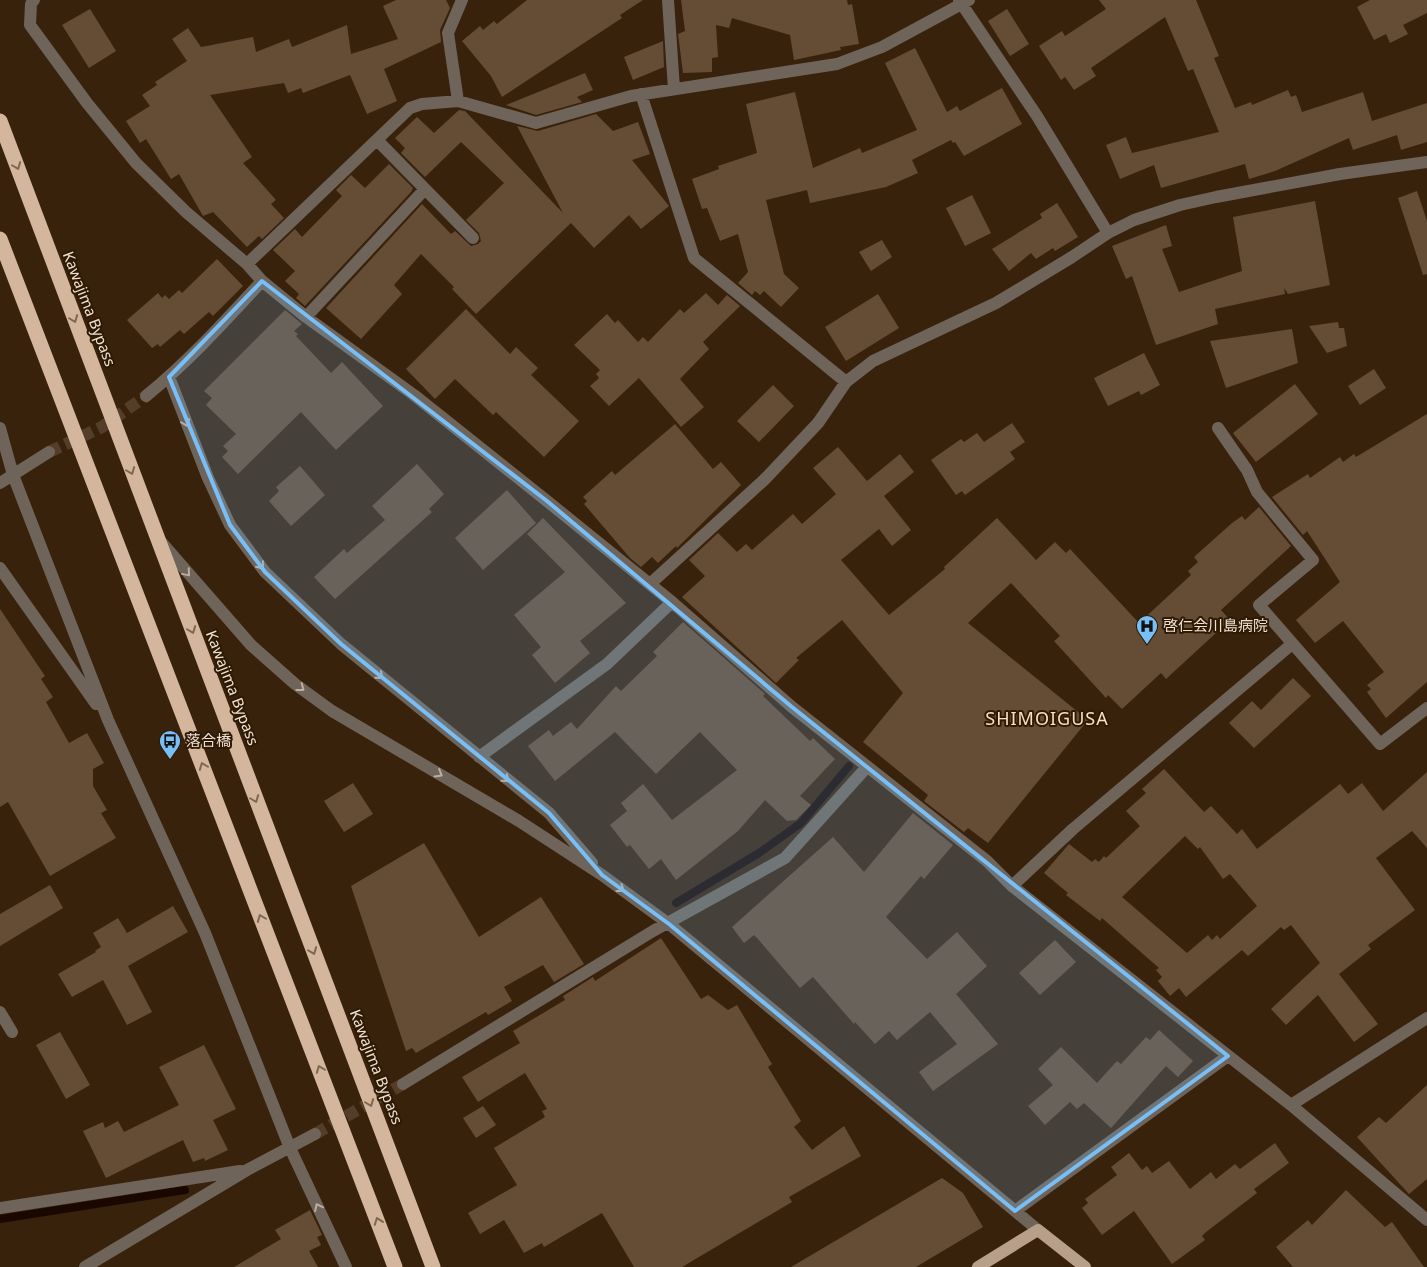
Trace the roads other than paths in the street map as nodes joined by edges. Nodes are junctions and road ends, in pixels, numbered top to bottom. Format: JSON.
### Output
{"nodes":[{"id":1,"x":34,"y":0,"type":"edge"},
{"id":2,"x":462,"y":0,"type":"edge"},
{"id":3,"x":668,"y":0,"type":"edge"},
{"id":4,"x":963,"y":1,"type":"edge"},
{"id":5,"x":674,"y":90,"type":"junction"},
{"id":6,"x":641,"y":94,"type":"junction"},
{"id":7,"x":458,"y":100,"type":"junction"},
{"id":8,"x":0,"y":121,"type":"edge"},
{"id":9,"x":377,"y":140,"type":"junction"},
{"id":10,"x":1427,"y":162,"type":"edge"},
{"id":11,"x":426,"y":189,"type":"junction"},
{"id":12,"x":1108,"y":233,"type":"junction"},
{"id":13,"x":473,"y":238,"type":"dead end"},
{"id":14,"x":0,"y":239,"type":"edge"},
{"id":15,"x":247,"y":264,"type":"junction"},
{"id":16,"x":262,"y":281,"type":"junction"},
{"id":17,"x":306,"y":317,"type":"junction"},
{"id":18,"x":169,"y":377,"type":"junction"},
{"id":19,"x":846,"y":382,"type":"junction"},
{"id":20,"x":146,"y":396,"type":"tunnel mouth"},
{"id":21,"x":0,"y":428,"type":"edge"},
{"id":22,"x":1218,"y":428,"type":"dead end"},
{"id":23,"x":49,"y":452,"type":"tunnel mouth"},
{"id":24,"x":13,"y":475,"type":"junction"},
{"id":25,"x":0,"y":483,"type":"edge"},
{"id":26,"x":156,"y":536,"type":"junction"},
{"id":27,"x":0,"y":568,"type":"edge"},
{"id":28,"x":650,"y":584,"type":"junction"},
{"id":29,"x":672,"y":602,"type":"junction"},
{"id":30,"x":1292,"y":644,"type":"junction"},
{"id":31,"x":1427,"y":708,"type":"edge"},
{"id":32,"x":108,"y":720,"type":"junction"},
{"id":33,"x":478,"y":757,"type":"junction"},
{"id":34,"x":866,"y":768,"type":"junction"},
{"id":35,"x":602,"y":875,"type":"junction"},
{"id":36,"x":1012,"y":886,"type":"junction"},
{"id":37,"x":669,"y":924,"type":"junction"},
{"id":38,"x":0,"y":1012,"type":"edge"},
{"id":39,"x":1427,"y":1018,"type":"edge"},
{"id":40,"x":12,"y":1032,"type":"dead end"},
{"id":41,"x":1228,"y":1056,"type":"junction"},
{"id":42,"x":403,"y":1084,"type":"tunnel mouth"},
{"id":43,"x":1291,"y":1105,"type":"junction"},
{"id":44,"x":315,"y":1134,"type":"tunnel mouth"},
{"id":45,"x":290,"y":1148,"type":"junction"},
{"id":46,"x":247,"y":1170,"type":"junction"},
{"id":47,"x":0,"y":1208,"type":"edge"},
{"id":48,"x":1015,"y":1211,"type":"junction"},
{"id":49,"x":1427,"y":1220,"type":"edge"},
{"id":50,"x":1038,"y":1230,"type":"junction"},
{"id":51,"x":85,"y":1267,"type":"edge"},
{"id":52,"x":346,"y":1267,"type":"edge"},
{"id":53,"x":394,"y":1267,"type":"edge"},
{"id":54,"x":433,"y":1267,"type":"edge"},
{"id":55,"x":978,"y":1267,"type":"edge"},
{"id":56,"x":1085,"y":1267,"type":"edge"}],
"edges":[{"from":1,"to":15,"type":"street"},
{"from":2,"to":7,"type":"street"},
{"from":3,"to":5,"type":"street"},
{"from":4,"to":5,"type":"street"},
{"from":4,"to":12,"type":"street"},
{"from":5,"to":6,"type":"street"},
{"from":6,"to":7,"type":"street"},
{"from":6,"to":19,"type":"street"},
{"from":7,"to":9,"type":"street"},
{"from":8,"to":26,"type":"highway","name":"Kawajima Bypass","one_way":true},
{"from":9,"to":11,"type":"street"},
{"from":9,"to":15,"type":"street"},
{"from":10,"to":12,"type":"street"},
{"from":11,"to":13,"type":"street"},
{"from":11,"to":17,"type":"street"},
{"from":12,"to":19,"type":"street"},
{"from":53,"to":14,"type":"highway","one_way":true},
{"from":15,"to":16,"type":"street"},
{"from":16,"to":17,"type":"street"},
{"from":16,"to":18,"type":"street"},
{"from":17,"to":28,"type":"street"},
{"from":18,"to":20,"type":"street"},
{"from":18,"to":33,"type":"street","one_way":true},
{"from":19,"to":28,"type":"street"},
{"from":21,"to":24,"type":"street"},
{"from":22,"to":30,"type":"street"},
{"from":23,"to":24,"type":"street"},
{"from":24,"to":25,"type":"street"},
{"from":24,"to":32,"type":"street"},
{"from":26,"to":35,"type":"street","one_way":true},
{"from":26,"to":54,"type":"highway","name":"Kawajima Bypass","one_way":true},
{"from":27,"to":32,"type":"street"},
{"from":28,"to":29,"type":"street"},
{"from":29,"to":33,"type":"street"},
{"from":29,"to":34,"type":"street"},
{"from":30,"to":31,"type":"street"},
{"from":30,"to":36,"type":"street"},
{"from":32,"to":45,"type":"street"},
{"from":33,"to":35,"type":"street","one_way":true},
{"from":34,"to":36,"type":"street"},
{"from":34,"to":37,"type":"street"},
{"from":35,"to":37,"type":"street","one_way":true},
{"from":36,"to":41,"type":"street"},
{"from":37,"to":42,"type":"street"},
{"from":37,"to":48,"type":"street"},
{"from":38,"to":40,"type":"street"},
{"from":39,"to":43,"type":"street"},
{"from":41,"to":43,"type":"street"},
{"from":41,"to":48,"type":"street"},
{"from":43,"to":49,"type":"street"},
{"from":44,"to":45,"type":"street"},
{"from":45,"to":46,"type":"street"},
{"from":52,"to":45,"type":"street","one_way":true},
{"from":46,"to":47,"type":"street"},
{"from":46,"to":51,"type":"street"},
{"from":48,"to":50,"type":"street"},
{"from":50,"to":55,"type":"main road"},
{"from":50,"to":56,"type":"main road"}]}
